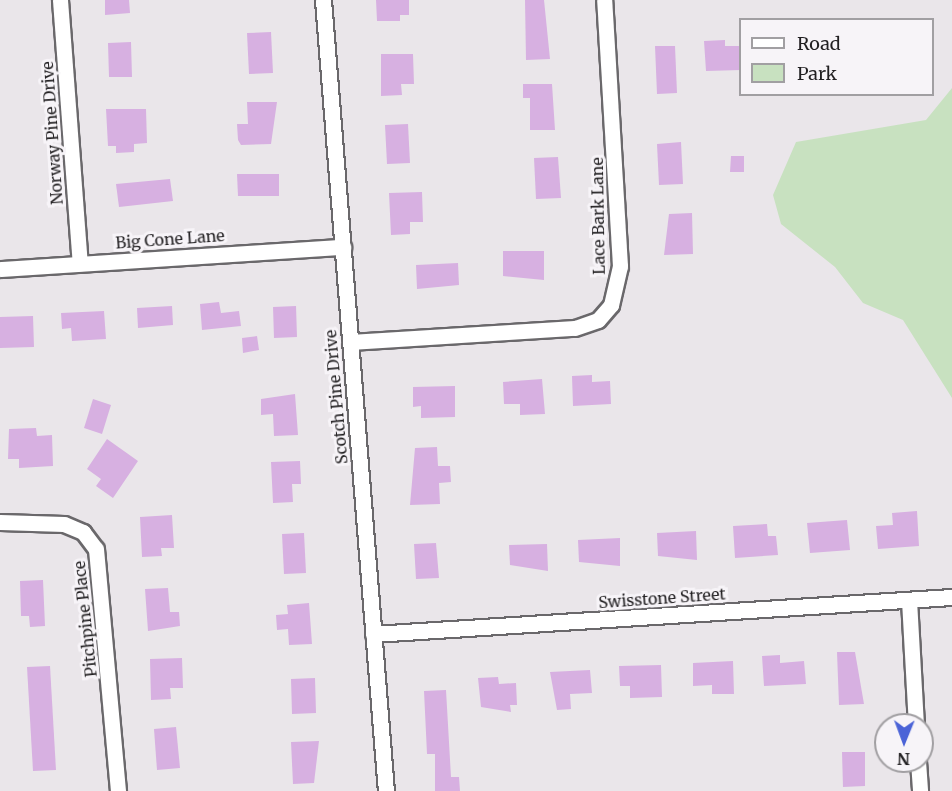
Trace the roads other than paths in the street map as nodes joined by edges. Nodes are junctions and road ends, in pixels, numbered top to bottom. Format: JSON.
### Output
{"nodes":[{"id":1,"x":60,"y":0,"type":"edge"},
{"id":2,"x":323,"y":0,"type":"edge"},
{"id":3,"x":604,"y":0,"type":"edge"},
{"id":4,"x":342,"y":247,"type":"junction"},
{"id":5,"x":80,"y":263,"type":"junction"},
{"id":6,"x":0,"y":269,"type":"edge"},
{"id":7,"x":350,"y":342,"type":"junction"},
{"id":8,"x":0,"y":522,"type":"edge"},
{"id":9,"x":952,"y":597,"type":"edge"},
{"id":10,"x":909,"y":600,"type":"junction"},
{"id":11,"x":373,"y":634,"type":"junction"},
{"id":12,"x":915,"y":713,"type":"edge"},
{"id":13,"x":919,"y":773,"type":"edge"},
{"id":14,"x":118,"y":791,"type":"edge"},
{"id":15,"x":386,"y":791,"type":"edge"},
{"id":16,"x":920,"y":791,"type":"edge"}],
"edges":[{"from":1,"to":5,"type":"street","name":"Norway Pine Drive"},
{"from":2,"to":4,"type":"street","name":"Scotch Pine Drive"},
{"from":3,"to":7,"type":"street","name":"Lace Bark Lane"},
{"from":4,"to":5,"type":"street","name":"Big Cone Lane"},
{"from":4,"to":7,"type":"street","name":"Scotch Pine Drive"},
{"from":5,"to":6,"type":"street","name":"Big Cone Lane"},
{"from":7,"to":11,"type":"street","name":"Scotch Pine Drive"},
{"from":8,"to":14,"type":"street","name":"Pitchpine Place"},
{"from":9,"to":10,"type":"street","name":"Swisstone Street"},
{"from":10,"to":11,"type":"street","name":"Swisstone Street"},
{"from":10,"to":12,"type":"street"},
{"from":11,"to":15,"type":"street","name":"Scotch Pine Drive"},
{"from":13,"to":16,"type":"street"}]}
